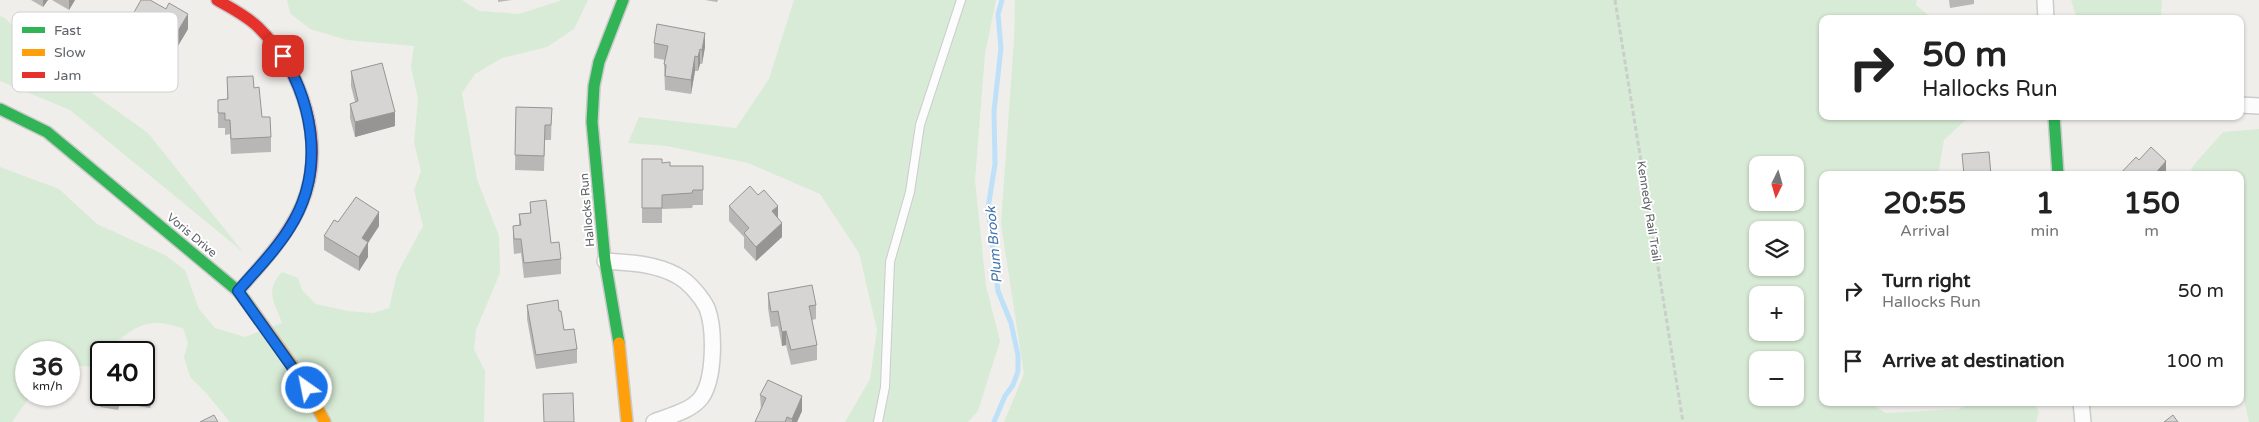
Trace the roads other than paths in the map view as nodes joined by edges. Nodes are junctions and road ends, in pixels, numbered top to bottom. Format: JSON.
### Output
{"nodes":[{"id":1,"x":217,"y":0,"type":"edge"},
{"id":2,"x":623,"y":0,"type":"edge"},
{"id":3,"x":961,"y":0,"type":"edge"},
{"id":4,"x":2045,"y":0,"type":"edge"},
{"id":5,"x":2046,"y":15,"type":"edge"},
{"id":6,"x":2244,"y":105,"type":"edge"},
{"id":7,"x":2259,"y":106,"type":"edge"},
{"id":8,"x":0,"y":109,"type":"edge"},
{"id":9,"x":2054,"y":120,"type":"edge"},
{"id":10,"x":2058,"y":171,"type":"edge"},
{"id":11,"x":605,"y":261,"type":"junction"},
{"id":12,"x":238,"y":291,"type":"junction"},
{"id":13,"x":2081,"y":406,"type":"edge"},
{"id":14,"x":326,"y":422,"type":"edge"},
{"id":15,"x":627,"y":422,"type":"edge"},
{"id":16,"x":654,"y":422,"type":"edge"},
{"id":17,"x":878,"y":422,"type":"edge"},
{"id":18,"x":2083,"y":422,"type":"edge"}],
"edges":[{"from":1,"to":12,"type":"street"},
{"from":2,"to":11,"type":"street","name":"Hallocks Run"},
{"from":3,"to":17,"type":"lane"},
{"from":4,"to":5,"type":"street"},
{"from":6,"to":7,"type":"street"},
{"from":8,"to":12,"type":"street","name":"Voris Drive"},
{"from":9,"to":10,"type":"street"},
{"from":11,"to":15,"type":"street","name":"Hallocks Run"},
{"from":11,"to":16,"type":"street"},
{"from":12,"to":14,"type":"street","name":"Voris Drive"},
{"from":13,"to":18,"type":"street"}]}
